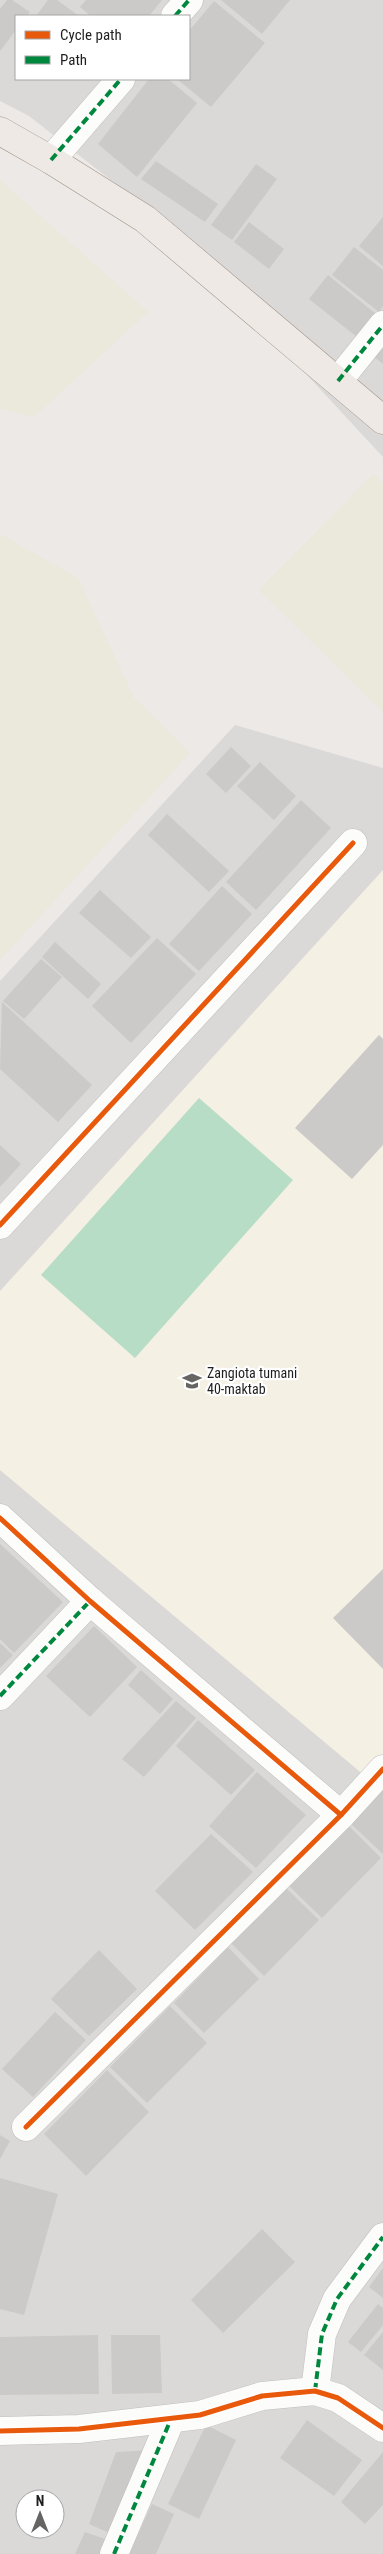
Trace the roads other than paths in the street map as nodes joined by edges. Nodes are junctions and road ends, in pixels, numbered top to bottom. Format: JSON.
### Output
{"nodes":[{"id":1,"x":188,"y":0,"type":"edge"},
{"id":2,"x":175,"y":15,"type":"edge"},
{"id":3,"x":120,"y":80,"type":"edge"},
{"id":4,"x":0,"y":131,"type":"edge"},
{"id":5,"x":51,"y":160,"type":"junction"},
{"id":6,"x":383,"y":326,"type":"edge"},
{"id":7,"x":338,"y":381,"type":"junction"},
{"id":8,"x":383,"y":420,"type":"edge"},
{"id":9,"x":353,"y":843,"type":"dead end"},
{"id":10,"x":0,"y":1225,"type":"edge"},
{"id":11,"x":0,"y":1518,"type":"edge"},
{"id":12,"x":90,"y":1601,"type":"junction"},
{"id":13,"x":0,"y":1696,"type":"edge"},
{"id":14,"x":383,"y":1769,"type":"edge"},
{"id":15,"x":340,"y":1815,"type":"junction"},
{"id":16,"x":26,"y":2127,"type":"dead end"},
{"id":17,"x":383,"y":2237,"type":"edge"},
{"id":18,"x":315,"y":2391,"type":"junction"},
{"id":19,"x":170,"y":2419,"type":"junction"},
{"id":20,"x":383,"y":2428,"type":"edge"},
{"id":21,"x":0,"y":2431,"type":"edge"},
{"id":22,"x":114,"y":2554,"type":"edge"}],
"edges":[{"from":1,"to":2,"type":"street"},
{"from":3,"to":5,"type":"street"},
{"from":4,"to":5,"type":"main road"},
{"from":5,"to":7,"type":"main road"},
{"from":6,"to":7,"type":"street"},
{"from":7,"to":8,"type":"main road"},
{"from":9,"to":10,"type":"street"},
{"from":11,"to":12,"type":"street"},
{"from":12,"to":13,"type":"street"},
{"from":12,"to":15,"type":"street"},
{"from":14,"to":15,"type":"street"},
{"from":15,"to":16,"type":"street"},
{"from":17,"to":18,"type":"street"},
{"from":18,"to":19,"type":"street"},
{"from":18,"to":20,"type":"street"},
{"from":19,"to":21,"type":"street"},
{"from":19,"to":22,"type":"street"}]}
